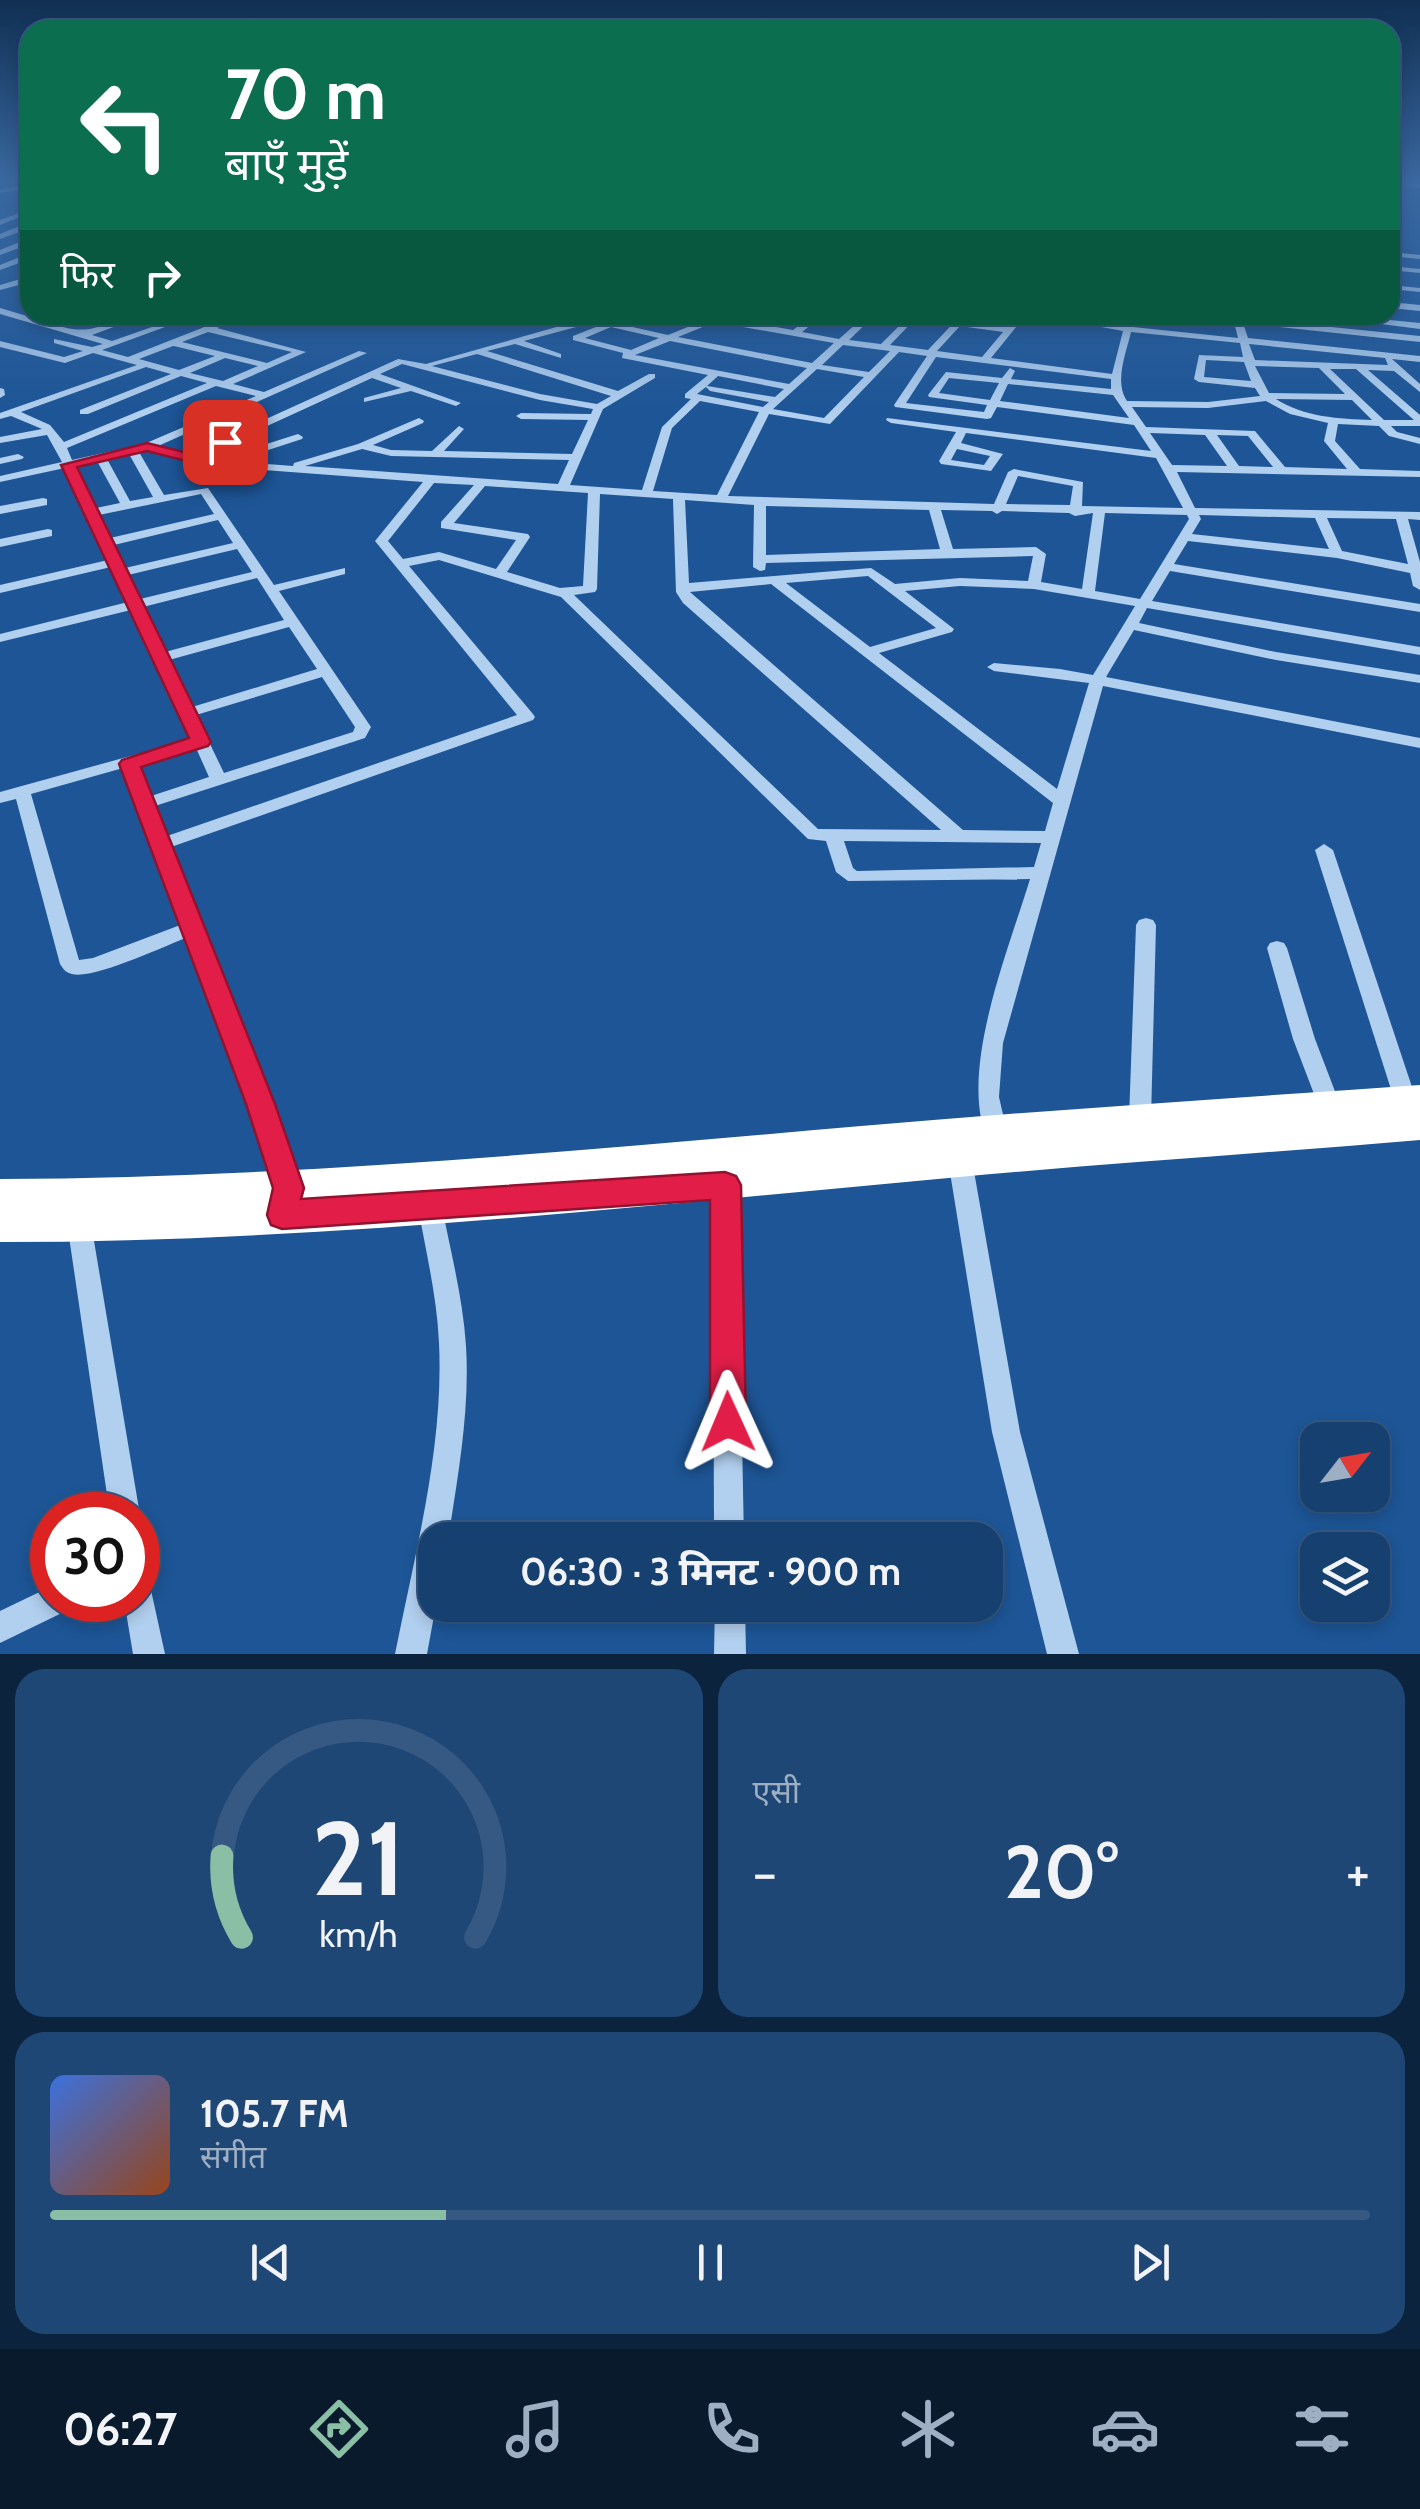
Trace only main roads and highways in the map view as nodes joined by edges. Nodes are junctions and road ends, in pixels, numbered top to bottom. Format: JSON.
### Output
{"nodes":[{"id":1,"x":1415,"y":1109,"type":"edge"},
{"id":2,"x":1000,"y":1144,"type":"junction"},
{"id":3,"x":0,"y":1198,"type":"edge"},
{"id":4,"x":285,"y":1202,"type":"junction"},
{"id":5,"x":0,"y":1223,"type":"edge"}],
"edges":[{"from":1,"to":2,"type":"highway"},
{"from":1,"to":2,"type":"highway"},
{"from":2,"to":4,"type":"highway"},
{"from":2,"to":4,"type":"highway"},
{"from":3,"to":4,"type":"highway"},
{"from":4,"to":5,"type":"highway"}]}
